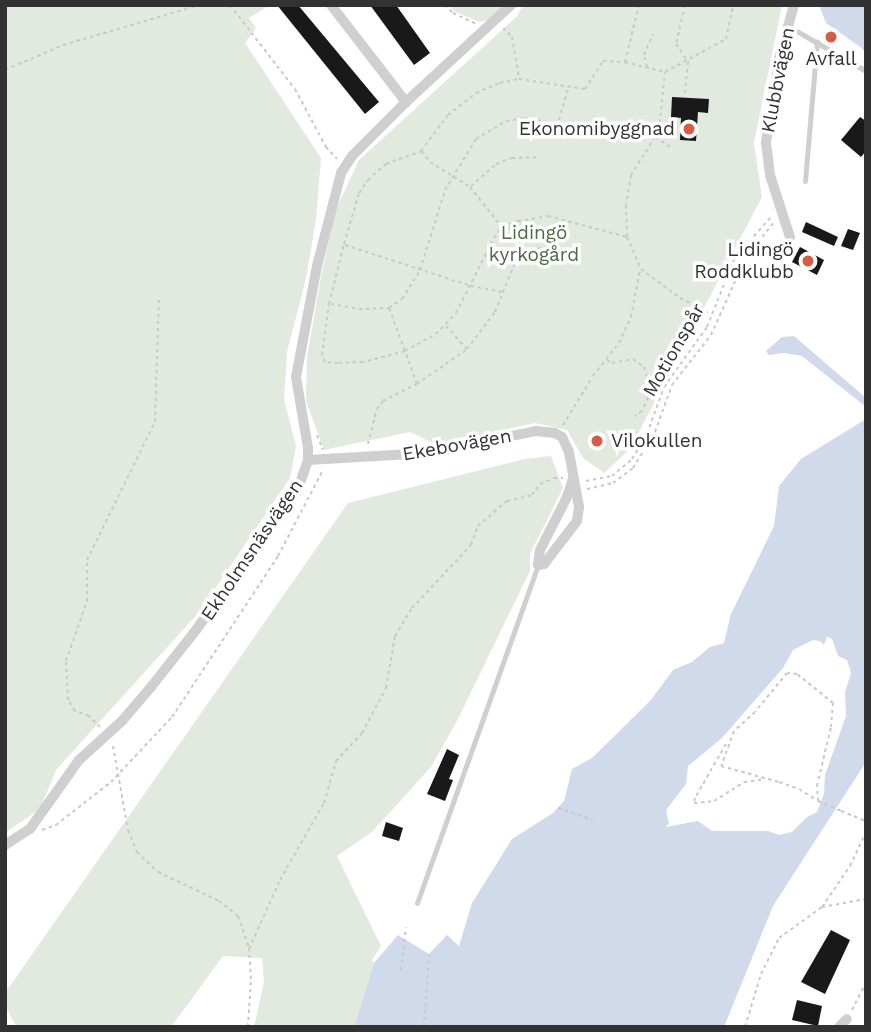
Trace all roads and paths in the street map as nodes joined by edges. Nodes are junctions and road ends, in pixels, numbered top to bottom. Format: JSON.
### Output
{"nodes":[{"id":1,"x":200,"y":5,"type":"edge"},
{"id":2,"x":231,"y":5,"type":"edge"},
{"id":3,"x":331,"y":5,"type":"edge"},
{"id":4,"x":445,"y":5,"type":"edge"},
{"id":5,"x":511,"y":5,"type":"edge"},
{"id":6,"x":639,"y":5,"type":"edge"},
{"id":7,"x":685,"y":5,"type":"edge"},
{"id":8,"x":733,"y":5,"type":"edge"},
{"id":9,"x":794,"y":5,"type":"edge"},
{"id":10,"x":498,"y":20,"type":"junction"},
{"id":11,"x":788,"y":26,"type":"junction"},
{"id":12,"x":488,"y":28,"type":"junction"},
{"id":13,"x":653,"y":34,"type":"dead end"},
{"id":14,"x":817,"y":42,"type":"junction"},
{"id":15,"x":625,"y":62,"type":"junction"},
{"id":16,"x":688,"y":62,"type":"junction"},
{"id":17,"x":647,"y":68,"type":"junction"},
{"id":18,"x":5,"y":70,"type":"edge"},
{"id":19,"x":866,"y":71,"type":"edge"},
{"id":20,"x":665,"y":72,"type":"junction"},
{"id":21,"x":519,"y":79,"type":"junction"},
{"id":22,"x":568,"y":88,"type":"junction"},
{"id":23,"x":685,"y":93,"type":"dead end"},
{"id":24,"x":406,"y":102,"type":"junction"},
{"id":25,"x":655,"y":137,"type":"junction"},
{"id":26,"x":670,"y":147,"type":"dead end"},
{"id":27,"x":421,"y":150,"type":"junction"},
{"id":28,"x":536,"y":157,"type":"dead end"},
{"id":29,"x":342,"y":166,"type":"dead end"},
{"id":30,"x":453,"y":175,"type":"junction"},
{"id":31,"x":804,"y":181,"type":"dead end"},
{"id":32,"x":470,"y":187,"type":"junction"},
{"id":33,"x":782,"y":207,"type":"junction"},
{"id":34,"x":559,"y":218,"type":"junction"},
{"id":35,"x":508,"y":224,"type":"junction"},
{"id":36,"x":502,"y":227,"type":"junction"},
{"id":37,"x":627,"y":237,"type":"junction"},
{"id":38,"x":790,"y":237,"type":"dead end"},
{"id":39,"x":344,"y":244,"type":"junction"},
{"id":40,"x":524,"y":252,"type":"junction"},
{"id":41,"x":641,"y":269,"type":"junction"},
{"id":42,"x":420,"y":270,"type":"junction"},
{"id":43,"x":471,"y":286,"type":"junction"},
{"id":44,"x":503,"y":292,"type":"junction"},
{"id":45,"x":159,"y":296,"type":"dead end"},
{"id":46,"x":329,"y":304,"type":"junction"},
{"id":47,"x":389,"y":308,"type":"junction"},
{"id":48,"x":712,"y":315,"type":"junction"},
{"id":49,"x":446,"y":326,"type":"junction"},
{"id":50,"x":467,"y":349,"type":"junction"},
{"id":51,"x":405,"y":351,"type":"junction"},
{"id":52,"x":606,"y":360,"type":"junction"},
{"id":53,"x":417,"y":384,"type":"junction"},
{"id":54,"x":635,"y":416,"type":"dead end"},
{"id":55,"x":315,"y":429,"type":"dead end"},
{"id":56,"x":562,"y":437,"type":"junction"},
{"id":57,"x":368,"y":444,"type":"dead end"},
{"id":58,"x":328,"y":456,"type":"junction"},
{"id":59,"x":308,"y":460,"type":"junction"},
{"id":60,"x":574,"y":482,"type":"junction"},
{"id":61,"x":538,"y":565,"type":"junction"},
{"id":62,"x":107,"y":736,"type":"junction"},
{"id":63,"x":728,"y":741,"type":"junction"},
{"id":64,"x":118,"y":775,"type":"junction"},
{"id":65,"x":770,"y":779,"type":"junction"},
{"id":66,"x":818,"y":801,"type":"junction"},
{"id":67,"x":558,"y":808,"type":"dead end"},
{"id":68,"x":593,"y":820,"type":"dead end"},
{"id":69,"x":866,"y":821,"type":"edge"},
{"id":70,"x":866,"y":831,"type":"edge"},
{"id":71,"x":21,"y":837,"type":"junction"},
{"id":72,"x":5,"y":845,"type":"edge"},
{"id":73,"x":866,"y":899,"type":"edge"},
{"id":74,"x":417,"y":903,"type":"dead end"},
{"id":75,"x":822,"y":907,"type":"junction"},
{"id":76,"x":407,"y":927,"type":"dead end"},
{"id":77,"x":249,"y":949,"type":"junction"},
{"id":78,"x":429,"y":955,"type":"dead end"},
{"id":79,"x":866,"y":962,"type":"edge"},
{"id":80,"x":401,"y":970,"type":"dead end"},
{"id":81,"x":866,"y":978,"type":"edge"},
{"id":82,"x":866,"y":983,"type":"edge"},
{"id":83,"x":843,"y":1023,"type":"edge"},
{"id":84,"x":248,"y":1027,"type":"edge"},
{"id":85,"x":424,"y":1027,"type":"edge"},
{"id":86,"x":744,"y":1027,"type":"edge"}],
"edges":[{"from":1,"to":18,"type":"path"},
{"from":2,"to":29,"type":"path"},
{"from":3,"to":24,"type":"street"},
{"from":4,"to":12,"type":"path"},
{"from":5,"to":10,"type":"street","name":"Ekholmsnäsvägen"},
{"from":6,"to":15,"type":"path"},
{"from":7,"to":16,"type":"path"},
{"from":8,"to":16,"type":"path"},
{"from":9,"to":11,"type":"street","name":"Klubbvägen"},
{"from":10,"to":12,"type":"street","name":"Ekholmsnäsvägen"},
{"from":10,"to":21,"type":"path"},
{"from":11,"to":14,"type":"lane"},
{"from":11,"to":33,"type":"street","name":"Klubbvägen"},
{"from":12,"to":24,"type":"street","name":"Ekholmsnäsvägen"},
{"from":13,"to":17,"type":"path"},
{"from":14,"to":19,"type":"lane"},
{"from":14,"to":31,"type":"lane"},
{"from":15,"to":17,"type":"path"},
{"from":15,"to":22,"type":"path"},
{"from":16,"to":20,"type":"path"},
{"from":16,"to":23,"type":"path"},
{"from":17,"to":20,"type":"path"},
{"from":20,"to":25,"type":"path"},
{"from":21,"to":22,"type":"path"},
{"from":21,"to":27,"type":"path"},
{"from":22,"to":30,"type":"path"},
{"from":24,"to":59,"type":"street","name":"Ekholmsnäsvägen"},
{"from":25,"to":26,"type":"path"},
{"from":25,"to":37,"type":"path"},
{"from":27,"to":30,"type":"path"},
{"from":27,"to":39,"type":"path"},
{"from":28,"to":32,"type":"path"},
{"from":30,"to":32,"type":"path"},
{"from":30,"to":42,"type":"path"},
{"from":32,"to":36,"type":"path"},
{"from":33,"to":38,"type":"street","name":"Klubbvägen"},
{"from":33,"to":48,"type":"path","name":"Motionspår"},
{"from":33,"to":60,"type":"path"},
{"from":34,"to":35,"type":"path"},
{"from":34,"to":37,"type":"path"},
{"from":34,"to":40,"type":"path"},
{"from":35,"to":36,"type":"path"},
{"from":35,"to":40,"type":"path"},
{"from":36,"to":43,"type":"path"},
{"from":37,"to":41,"type":"path"},
{"from":39,"to":42,"type":"path"},
{"from":39,"to":46,"type":"path"},
{"from":40,"to":44,"type":"path"},
{"from":41,"to":48,"type":"path"},
{"from":41,"to":52,"type":"path"},
{"from":42,"to":43,"type":"path"},
{"from":42,"to":47,"type":"path"},
{"from":43,"to":44,"type":"path"},
{"from":43,"to":49,"type":"path"},
{"from":44,"to":50,"type":"path"},
{"from":45,"to":62,"type":"path"},
{"from":46,"to":47,"type":"path"},
{"from":46,"to":51,"type":"path"},
{"from":47,"to":51,"type":"path"},
{"from":48,"to":60,"type":"path","name":"Motionspår"},
{"from":49,"to":50,"type":"path"},
{"from":49,"to":51,"type":"path"},
{"from":50,"to":53,"type":"path"},
{"from":51,"to":53,"type":"path"},
{"from":52,"to":54,"type":"path"},
{"from":52,"to":56,"type":"path"},
{"from":53,"to":57,"type":"path"},
{"from":55,"to":58,"type":"path"},
{"from":56,"to":58,"type":"street","name":"Ekebovägen"},
{"from":56,"to":60,"type":"street"},
{"from":58,"to":59,"type":"street","name":"Ekebovägen"},
{"from":58,"to":64,"type":"path"},
{"from":59,"to":62,"type":"street","name":"Ekholmsnäsvägen"},
{"from":60,"to":61,"type":"street"},
{"from":60,"to":61,"type":"street"},
{"from":60,"to":77,"type":"path"},
{"from":61,"to":74,"type":"lane"},
{"from":62,"to":64,"type":"path"},
{"from":62,"to":71,"type":"street","name":"Ekholmsnäsvägen"},
{"from":63,"to":65,"type":"path"},
{"from":63,"to":65,"type":"path"},
{"from":63,"to":66,"type":"path"},
{"from":64,"to":71,"type":"path"},
{"from":64,"to":77,"type":"path"},
{"from":65,"to":66,"type":"path"},
{"from":66,"to":69,"type":"path"},
{"from":67,"to":68,"type":"path"},
{"from":70,"to":75,"type":"path"},
{"from":71,"to":72,"type":"street","name":"Ekholmsnäsvägen"},
{"from":73,"to":75,"type":"path"},
{"from":75,"to":86,"type":"path"},
{"from":76,"to":80,"type":"path"},
{"from":77,"to":84,"type":"path"},
{"from":78,"to":85,"type":"path"},
{"from":79,"to":81,"type":"path"},
{"from":82,"to":83,"type":"path"}]}
